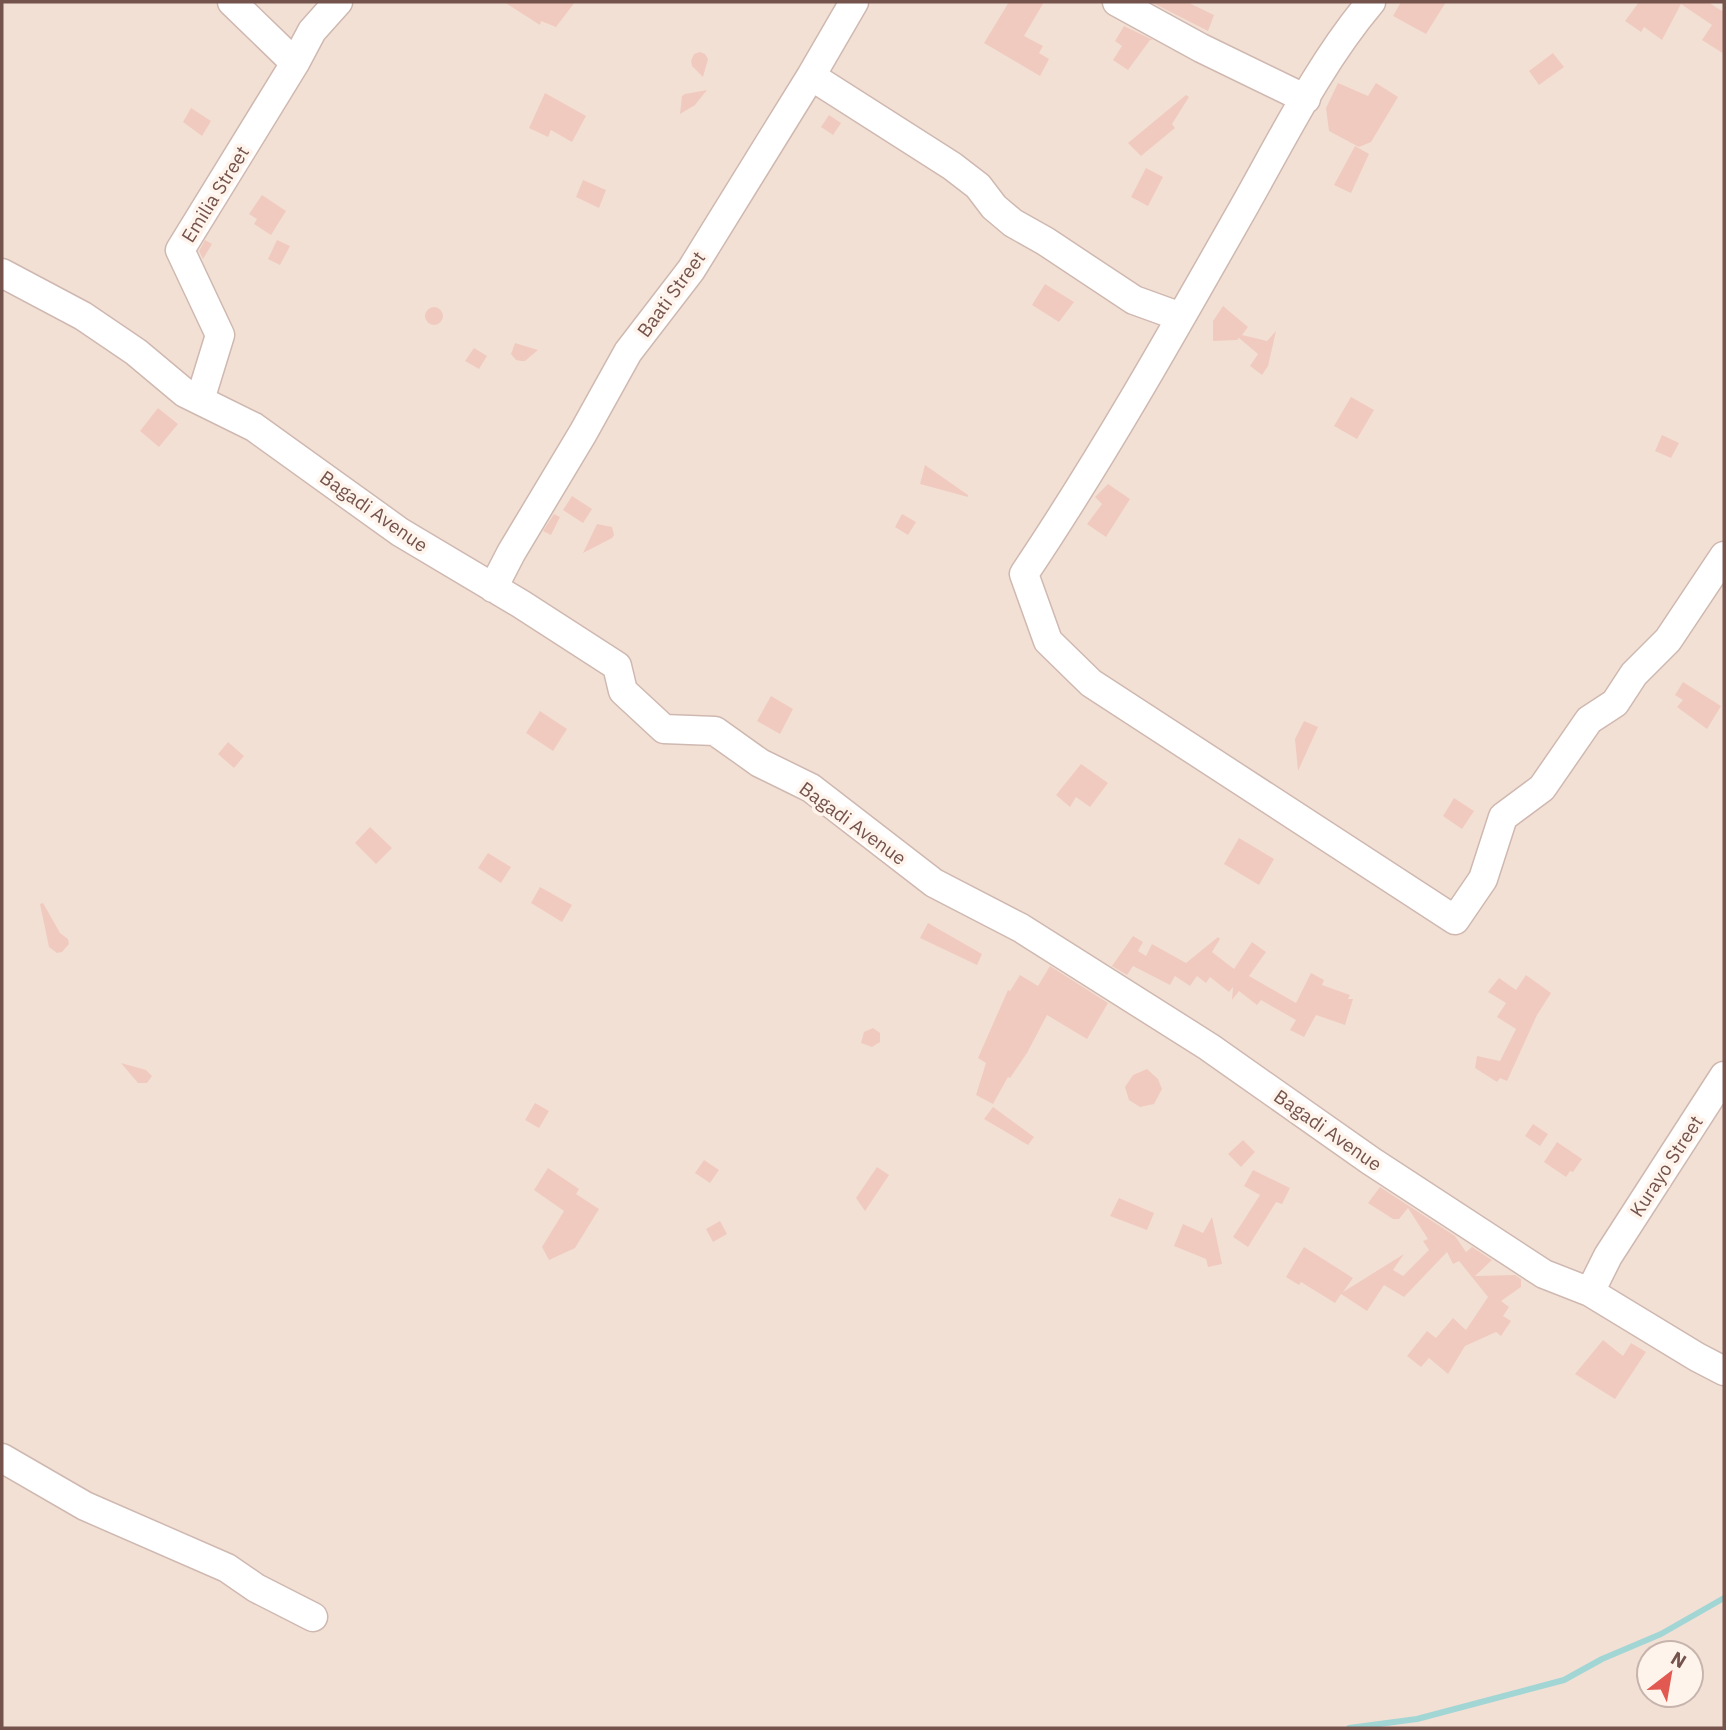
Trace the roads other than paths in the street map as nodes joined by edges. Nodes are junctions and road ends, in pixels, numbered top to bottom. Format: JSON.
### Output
{"nodes":[{"id":1,"x":232,"y":2,"type":"edge"},
{"id":2,"x":338,"y":2,"type":"edge"},
{"id":3,"x":854,"y":2,"type":"edge"},
{"id":4,"x":1117,"y":2,"type":"edge"},
{"id":5,"x":1371,"y":2,"type":"edge"},
{"id":6,"x":295,"y":63,"type":"junction"},
{"id":7,"x":811,"y":76,"type":"junction"},
{"id":8,"x":1306,"y":99,"type":"junction"},
{"id":9,"x":2,"y":273,"type":"edge"},
{"id":10,"x":1181,"y":317,"type":"junction"},
{"id":11,"x":200,"y":400,"type":"junction"},
{"id":12,"x":1724,"y":556,"type":"edge"},
{"id":13,"x":494,"y":589,"type":"junction"},
{"id":14,"x":1724,"y":1076,"type":"edge"},
{"id":15,"x":1590,"y":1292,"type":"junction"},
{"id":16,"x":1724,"y":1371,"type":"edge"},
{"id":17,"x":2,"y":1458,"type":"edge"},
{"id":18,"x":313,"y":1617,"type":"dead end"}],
"edges":[{"from":1,"to":6,"type":"street"},
{"from":2,"to":6,"type":"street","name":"Emilia Street"},
{"from":3,"to":7,"type":"street","name":"Baati Street"},
{"from":4,"to":8,"type":"street"},
{"from":5,"to":8,"type":"street"},
{"from":6,"to":11,"type":"street","name":"Emilia Street"},
{"from":7,"to":10,"type":"street"},
{"from":7,"to":13,"type":"street","name":"Baati Street"},
{"from":8,"to":10,"type":"street"},
{"from":9,"to":11,"type":"street","name":"Bagadi Avenue"},
{"from":10,"to":12,"type":"street"},
{"from":11,"to":13,"type":"street","name":"Bagadi Avenue"},
{"from":13,"to":15,"type":"street","name":"Bagadi Avenue"},
{"from":14,"to":15,"type":"street","name":"Kurayo Street"},
{"from":15,"to":16,"type":"street","name":"Bagadi Avenue"},
{"from":17,"to":18,"type":"street"}]}
